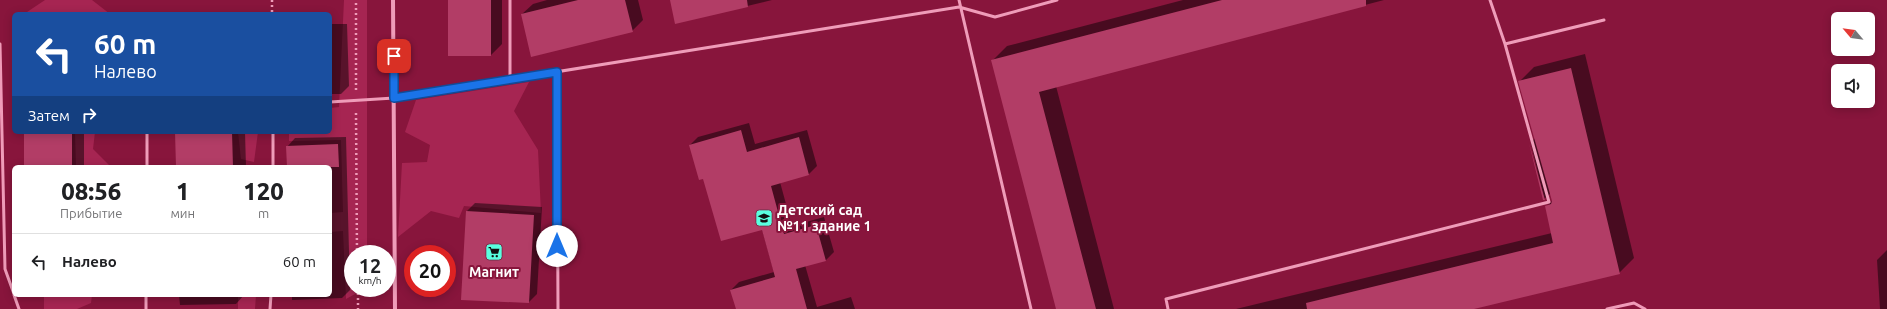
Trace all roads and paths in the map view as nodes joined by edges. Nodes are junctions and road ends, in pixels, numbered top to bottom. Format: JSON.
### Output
{"nodes":[{"id":1,"x":272,"y":0,"type":"edge"},
{"id":2,"x":356,"y":0,"type":"edge"},
{"id":3,"x":393,"y":0,"type":"edge"},
{"id":4,"x":510,"y":0,"type":"edge"},
{"id":5,"x":959,"y":0,"type":"edge"},
{"id":6,"x":1058,"y":0,"type":"edge"},
{"id":7,"x":1490,"y":0,"type":"edge"},
{"id":8,"x":959,"y":7,"type":"junction"},
{"id":9,"x":272,"y":12,"type":"edge"},
{"id":10,"x":1604,"y":20,"type":"dead end"},
{"id":11,"x":0,"y":44,"type":"edge"},
{"id":12,"x":1505,"y":44,"type":"junction"},
{"id":13,"x":557,"y":72,"type":"junction"},
{"id":14,"x":510,"y":80,"type":"junction"},
{"id":15,"x":394,"y":98,"type":"junction"},
{"id":16,"x":356,"y":101,"type":"junction"},
{"id":17,"x":332,"y":102,"type":"edge"},
{"id":18,"x":147,"y":134,"type":"edge"},
{"id":19,"x":273,"y":134,"type":"edge"},
{"id":20,"x":147,"y":165,"type":"edge"},
{"id":21,"x":273,"y":165,"type":"edge"},
{"id":22,"x":357,"y":245,"type":"edge"},
{"id":23,"x":12,"y":289,"type":"edge"},
{"id":24,"x":15,"y":297,"type":"edge"},
{"id":25,"x":146,"y":297,"type":"edge"},
{"id":26,"x":271,"y":297,"type":"edge"},
{"id":27,"x":358,"y":297,"type":"edge"},
{"id":28,"x":19,"y":309,"type":"edge"},
{"id":29,"x":146,"y":309,"type":"edge"},
{"id":30,"x":270,"y":309,"type":"edge"},
{"id":31,"x":358,"y":309,"type":"edge"},
{"id":32,"x":395,"y":309,"type":"edge"},
{"id":33,"x":558,"y":309,"type":"edge"},
{"id":34,"x":1031,"y":309,"type":"edge"},
{"id":35,"x":1168,"y":309,"type":"edge"},
{"id":36,"x":1607,"y":309,"type":"edge"},
{"id":37,"x":1645,"y":309,"type":"edge"}],
"edges":[{"from":1,"to":9,"type":"path"},
{"from":2,"to":16,"type":"path"},
{"from":3,"to":15,"type":"street"},
{"from":4,"to":14,"type":"lane"},
{"from":5,"to":8,"type":"lane"},
{"from":6,"to":8,"type":"lane"},
{"from":7,"to":12,"type":"lane"},
{"from":8,"to":13,"type":"lane"},
{"from":8,"to":34,"type":"lane"},
{"from":10,"to":12,"type":"lane"},
{"from":11,"to":23,"type":"lane"},
{"from":12,"to":35,"type":"lane"},
{"from":13,"to":14,"type":"lane"},
{"from":13,"to":33,"type":"lane"},
{"from":14,"to":15,"type":"lane"},
{"from":15,"to":16,"type":"lane"},
{"from":15,"to":32,"type":"street"},
{"from":16,"to":17,"type":"lane"},
{"from":16,"to":22,"type":"path"},
{"from":18,"to":20,"type":"lane"},
{"from":19,"to":21,"type":"lane"},
{"from":24,"to":28,"type":"lane"},
{"from":25,"to":29,"type":"lane"},
{"from":26,"to":30,"type":"lane"},
{"from":27,"to":31,"type":"path"},
{"from":36,"to":37,"type":"lane"}]}
